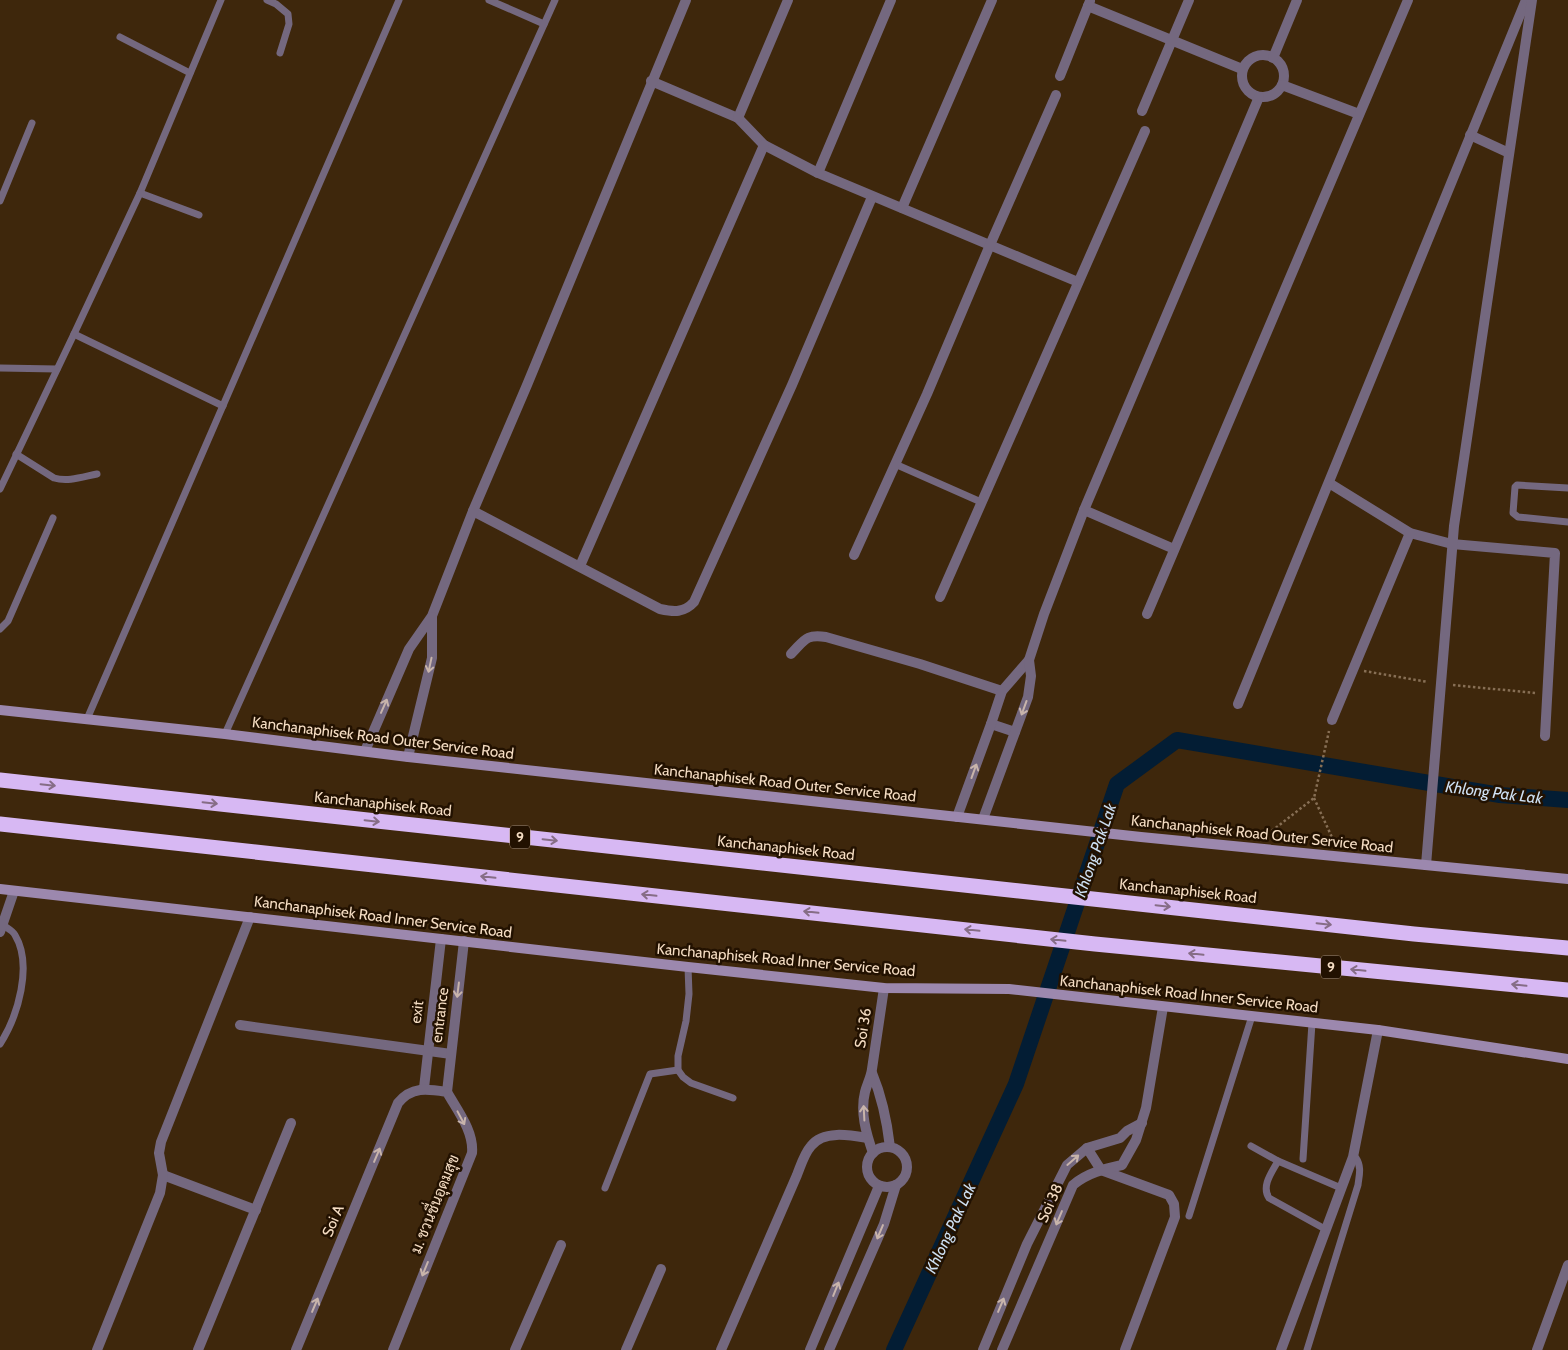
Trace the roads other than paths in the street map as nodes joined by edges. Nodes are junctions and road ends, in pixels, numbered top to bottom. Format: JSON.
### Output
{"nodes":[{"id":1,"x":221,"y":0,"type":"edge"},
{"id":2,"x":267,"y":0,"type":"edge"},
{"id":3,"x":398,"y":0,"type":"edge"},
{"id":4,"x":489,"y":0,"type":"edge"},
{"id":5,"x":555,"y":0,"type":"edge"},
{"id":6,"x":686,"y":0,"type":"edge"},
{"id":7,"x":788,"y":0,"type":"edge"},
{"id":8,"x":891,"y":0,"type":"edge"},
{"id":9,"x":992,"y":0,"type":"edge"},
{"id":10,"x":1189,"y":0,"type":"edge"},
{"id":11,"x":1297,"y":0,"type":"edge"},
{"id":12,"x":1408,"y":0,"type":"edge"},
{"id":13,"x":1526,"y":0,"type":"edge"},
{"id":14,"x":1532,"y":0,"type":"edge"},
{"id":15,"x":1089,"y":3,"type":"edge"},
{"id":16,"x":544,"y":24,"type":"junction"},
{"id":17,"x":120,"y":37,"type":"dead end"},
{"id":18,"x":1172,"y":41,"type":"junction"},
{"id":19,"x":280,"y":53,"type":"dead end"},
{"id":20,"x":1273,"y":58,"type":"junction"},
{"id":21,"x":1242,"y":70,"type":"junction"},
{"id":22,"x":190,"y":72,"type":"junction"},
{"id":23,"x":1060,"y":76,"type":"dead end"},
{"id":24,"x":651,"y":81,"type":"junction"},
{"id":25,"x":1282,"y":84,"type":"junction"},
{"id":26,"x":1056,"y":95,"type":"dead end"},
{"id":27,"x":1259,"y":97,"type":"junction"},
{"id":28,"x":1142,"y":111,"type":"dead end"},
{"id":29,"x":1359,"y":114,"type":"junction"},
{"id":30,"x":738,"y":118,"type":"junction"},
{"id":31,"x":32,"y":123,"type":"dead end"},
{"id":32,"x":1145,"y":131,"type":"dead end"},
{"id":33,"x":1470,"y":135,"type":"junction"},
{"id":34,"x":764,"y":145,"type":"junction"},
{"id":35,"x":1509,"y":153,"type":"junction"},
{"id":36,"x":818,"y":173,"type":"junction"},
{"id":37,"x":140,"y":193,"type":"junction"},
{"id":38,"x":872,"y":197,"type":"junction"},
{"id":39,"x":0,"y":201,"type":"edge"},
{"id":40,"x":902,"y":208,"type":"junction"},
{"id":41,"x":198,"y":215,"type":"dead end"},
{"id":42,"x":990,"y":245,"type":"junction"},
{"id":43,"x":1078,"y":282,"type":"junction"},
{"id":44,"x":74,"y":334,"type":"junction"},
{"id":45,"x":0,"y":368,"type":"edge"},
{"id":46,"x":57,"y":369,"type":"junction"},
{"id":47,"x":223,"y":406,"type":"junction"},
{"id":48,"x":16,"y":454,"type":"junction"},
{"id":49,"x":895,"y":464,"type":"junction"},
{"id":50,"x":97,"y":474,"type":"dead end"},
{"id":51,"x":1328,"y":483,"type":"junction"},
{"id":52,"x":1568,"y":488,"type":"edge"},
{"id":53,"x":0,"y":489,"type":"edge"},
{"id":54,"x":981,"y":502,"type":"junction"},
{"id":55,"x":1084,"y":510,"type":"junction"},
{"id":56,"x":473,"y":511,"type":"junction"},
{"id":57,"x":52,"y":518,"type":"dead end"},
{"id":58,"x":1568,"y":522,"type":"edge"},
{"id":59,"x":1410,"y":533,"type":"junction"},
{"id":60,"x":1452,"y":544,"type":"junction"},
{"id":61,"x":1174,"y":549,"type":"junction"},
{"id":62,"x":854,"y":555,"type":"dead end"},
{"id":63,"x":580,"y":566,"type":"junction"},
{"id":64,"x":940,"y":597,"type":"dead end"},
{"id":65,"x":1147,"y":614,"type":"dead end"},
{"id":66,"x":432,"y":616,"type":"junction"},
{"id":67,"x":0,"y":629,"type":"edge"},
{"id":68,"x":791,"y":654,"type":"dead end"},
{"id":69,"x":1029,"y":660,"type":"junction"},
{"id":70,"x":1002,"y":691,"type":"junction"},
{"id":71,"x":1238,"y":704,"type":"dead end"},
{"id":72,"x":0,"y":710,"type":"edge"},
{"id":73,"x":87,"y":719,"type":"junction"},
{"id":74,"x":1332,"y":720,"type":"road end"},
{"id":75,"x":991,"y":724,"type":"junction"},
{"id":76,"x":1015,"y":732,"type":"junction"},
{"id":77,"x":226,"y":734,"type":"junction"},
{"id":78,"x":1545,"y":736,"type":"dead end"},
{"id":79,"x":365,"y":751,"type":"junction"},
{"id":80,"x":408,"y":757,"type":"junction"},
{"id":81,"x":0,"y":780,"type":"edge"},
{"id":82,"x":957,"y":817,"type":"junction"},
{"id":83,"x":983,"y":820,"type":"junction"},
{"id":84,"x":0,"y":824,"type":"edge"},
{"id":85,"x":1426,"y":865,"type":"junction"},
{"id":86,"x":1568,"y":879,"type":"edge"},
{"id":87,"x":0,"y":889,"type":"edge"},
{"id":88,"x":14,"y":890,"type":"junction"},
{"id":89,"x":250,"y":917,"type":"junction"},
{"id":90,"x":1,"y":928,"type":"edge"},
{"id":91,"x":441,"y":939,"type":"junction"},
{"id":92,"x":464,"y":942,"type":"junction"},
{"id":93,"x":1568,"y":948,"type":"edge"},
{"id":94,"x":688,"y":967,"type":"junction"},
{"id":95,"x":884,"y":988,"type":"junction"},
{"id":96,"x":1568,"y":990,"type":"edge"},
{"id":97,"x":1163,"y":1007,"type":"junction"},
{"id":98,"x":1252,"y":1016,"type":"junction"},
{"id":99,"x":1312,"y":1023,"type":"junction"},
{"id":100,"x":240,"y":1025,"type":"dead end"},
{"id":101,"x":1378,"y":1030,"type":"junction"},
{"id":102,"x":0,"y":1044,"type":"edge"},
{"id":103,"x":428,"y":1052,"type":"junction"},
{"id":104,"x":451,"y":1054,"type":"junction"},
{"id":105,"x":1568,"y":1059,"type":"edge"},
{"id":106,"x":678,"y":1070,"type":"junction"},
{"id":107,"x":872,"y":1073,"type":"junction"},
{"id":108,"x":424,"y":1088,"type":"junction"},
{"id":109,"x":447,"y":1092,"type":"junction"},
{"id":110,"x":733,"y":1098,"type":"dead end"},
{"id":111,"x":291,"y":1123,"type":"dead end"},
{"id":112,"x":1142,"y":1123,"type":"junction"},
{"id":113,"x":868,"y":1138,"type":"junction"},
{"id":114,"x":1251,"y":1146,"type":"dead end"},
{"id":115,"x":890,"y":1147,"type":"junction"},
{"id":116,"x":1087,"y":1148,"type":"junction"},
{"id":117,"x":873,"y":1152,"type":"junction"},
{"id":118,"x":1353,"y":1158,"type":"junction"},
{"id":119,"x":1303,"y":1159,"type":"dead end"},
{"id":120,"x":1278,"y":1161,"type":"junction"},
{"id":121,"x":1101,"y":1170,"type":"junction"},
{"id":122,"x":163,"y":1175,"type":"junction"},
{"id":123,"x":1061,"y":1177,"type":"junction"},
{"id":124,"x":896,"y":1185,"type":"junction"},
{"id":125,"x":1073,"y":1185,"type":"junction"},
{"id":126,"x":879,"y":1186,"type":"junction"},
{"id":127,"x":605,"y":1188,"type":"dead end"},
{"id":128,"x":1341,"y":1188,"type":"junction"},
{"id":129,"x":256,"y":1210,"type":"junction"},
{"id":130,"x":1189,"y":1216,"type":"dead end"},
{"id":131,"x":1325,"y":1229,"type":"junction"},
{"id":132,"x":561,"y":1245,"type":"dead end"},
{"id":133,"x":1568,"y":1265,"type":"edge"},
{"id":134,"x":661,"y":1269,"type":"dead end"},
{"id":135,"x":827,"y":1312,"type":"junction"},
{"id":136,"x":843,"y":1318,"type":"junction"},
{"id":137,"x":97,"y":1350,"type":"edge"},
{"id":138,"x":198,"y":1350,"type":"edge"},
{"id":139,"x":296,"y":1350,"type":"edge"},
{"id":140,"x":393,"y":1350,"type":"edge"},
{"id":141,"x":515,"y":1350,"type":"edge"},
{"id":142,"x":626,"y":1350,"type":"edge"},
{"id":143,"x":721,"y":1350,"type":"edge"},
{"id":144,"x":810,"y":1350,"type":"edge"},
{"id":145,"x":829,"y":1350,"type":"edge"},
{"id":146,"x":983,"y":1350,"type":"edge"},
{"id":147,"x":1002,"y":1350,"type":"edge"},
{"id":148,"x":1125,"y":1350,"type":"edge"},
{"id":149,"x":1281,"y":1350,"type":"edge"},
{"id":150,"x":1307,"y":1350,"type":"edge"},
{"id":151,"x":1537,"y":1350,"type":"edge"}],
"edges":[{"from":1,"to":22,"type":"lane"},
{"from":2,"to":19,"type":"lane"},
{"from":3,"to":47,"type":"lane"},
{"from":4,"to":16,"type":"lane"},
{"from":5,"to":16,"type":"lane"},
{"from":6,"to":24,"type":"street"},
{"from":7,"to":30,"type":"street"},
{"from":8,"to":36,"type":"street"},
{"from":9,"to":40,"type":"street"},
{"from":10,"to":18,"type":"street"},
{"from":11,"to":20,"type":"street"},
{"from":12,"to":29,"type":"street"},
{"from":13,"to":33,"type":"street"},
{"from":14,"to":35,"type":"street"},
{"from":15,"to":18,"type":"street"},
{"from":15,"to":23,"type":"street"},
{"from":16,"to":77,"type":"lane"},
{"from":17,"to":22,"type":"lane"},
{"from":18,"to":21,"type":"street"},
{"from":18,"to":28,"type":"street"},
{"from":20,"to":21,"type":"street"},
{"from":20,"to":25,"type":"street"},
{"from":21,"to":27,"type":"street"},
{"from":22,"to":37,"type":"lane"},
{"from":24,"to":30,"type":"street"},
{"from":24,"to":56,"type":"street"},
{"from":25,"to":27,"type":"street"},
{"from":25,"to":29,"type":"street"},
{"from":26,"to":42,"type":"street"},
{"from":27,"to":55,"type":"street"},
{"from":29,"to":61,"type":"street"},
{"from":30,"to":34,"type":"street"},
{"from":31,"to":39,"type":"lane"},
{"from":32,"to":43,"type":"street"},
{"from":33,"to":35,"type":"street"},
{"from":33,"to":51,"type":"street"},
{"from":34,"to":36,"type":"street"},
{"from":34,"to":63,"type":"street"},
{"from":35,"to":60,"type":"street"},
{"from":36,"to":38,"type":"street"},
{"from":37,"to":41,"type":"lane"},
{"from":37,"to":44,"type":"lane"},
{"from":38,"to":40,"type":"street"},
{"from":38,"to":63,"type":"street"},
{"from":40,"to":42,"type":"street"},
{"from":42,"to":43,"type":"street"},
{"from":42,"to":49,"type":"street"},
{"from":43,"to":54,"type":"street"},
{"from":44,"to":46,"type":"lane"},
{"from":44,"to":47,"type":"lane"},
{"from":45,"to":46,"type":"lane"},
{"from":46,"to":48,"type":"lane"},
{"from":47,"to":73,"type":"lane"},
{"from":48,"to":50,"type":"lane"},
{"from":48,"to":53,"type":"lane"},
{"from":49,"to":54,"type":"lane"},
{"from":49,"to":62,"type":"street"},
{"from":51,"to":59,"type":"street"},
{"from":51,"to":71,"type":"street"},
{"from":52,"to":58,"type":"lane"},
{"from":54,"to":64,"type":"street"},
{"from":55,"to":61,"type":"street"},
{"from":55,"to":69,"type":"street"},
{"from":56,"to":63,"type":"street"},
{"from":56,"to":66,"type":"street"},
{"from":57,"to":67,"type":"lane"},
{"from":59,"to":60,"type":"street"},
{"from":59,"to":74,"type":"street"},
{"from":60,"to":78,"type":"street"},
{"from":60,"to":85,"type":"street"},
{"from":61,"to":65,"type":"street"},
{"from":79,"to":66,"type":"street","one_way":true},
{"from":66,"to":80,"type":"street","one_way":true},
{"from":68,"to":70,"type":"street"},
{"from":69,"to":70,"type":"street"},
{"from":69,"to":76,"type":"street","one_way":true},
{"from":70,"to":75,"type":"street"},
{"from":72,"to":73,"type":"main road","name":"Kanchanaphisek Road Outer Service Road"},
{"from":73,"to":77,"type":"main road","name":"Kanchanaphisek Road Outer Service Road"},
{"from":75,"to":76,"type":"street"},
{"from":82,"to":75,"type":"street","one_way":true},
{"from":76,"to":83,"type":"street"},
{"from":77,"to":79,"type":"main road","name":"Kanchanaphisek Road Outer Service Road"},
{"from":79,"to":80,"type":"main road","name":"Kanchanaphisek Road Outer Service Road"},
{"from":80,"to":82,"type":"main road","name":"Kanchanaphisek Road Outer Service Road"},
{"from":81,"to":93,"type":"highway","name":"Kanchanaphisek Road","number":"9","one_way":true},
{"from":82,"to":83,"type":"main road","name":"Kanchanaphisek Road Outer Service Road"},
{"from":83,"to":85,"type":"main road","name":"Kanchanaphisek Road Outer Service Road"},
{"from":96,"to":84,"type":"highway","number":"9","one_way":true},
{"from":85,"to":86,"type":"main road","name":"Kanchanaphisek Road Outer Service Road"},
{"from":87,"to":88,"type":"main road","name":"Kanchanaphisek Road Inner Service Road"},
{"from":88,"to":89,"type":"main road","name":"Kanchanaphisek Road Inner Service Road"},
{"from":88,"to":90,"type":"street"},
{"from":89,"to":91,"type":"main road","name":"Kanchanaphisek Road Inner Service Road"},
{"from":89,"to":122,"type":"street"},
{"from":90,"to":102,"type":"lane"},
{"from":91,"to":92,"type":"main road","name":"Kanchanaphisek Road Inner Service Road"},
{"from":91,"to":103,"type":"street","name":"exit"},
{"from":92,"to":94,"type":"main road","name":"Kanchanaphisek Road Inner Service Road"},
{"from":92,"to":104,"type":"street","name":"entrance","one_way":true},
{"from":94,"to":95,"type":"main road","name":"Kanchanaphisek Road Inner Service Road"},
{"from":94,"to":106,"type":"lane"},
{"from":95,"to":97,"type":"main road","name":"Kanchanaphisek Road Inner Service Road"},
{"from":95,"to":107,"type":"street","name":"Soi 36"},
{"from":97,"to":98,"type":"main road","name":"Kanchanaphisek Road Inner Service Road"},
{"from":97,"to":112,"type":"street","name":"Soi 38"},
{"from":98,"to":99,"type":"main road","name":"Kanchanaphisek Road Inner Service Road"},
{"from":98,"to":130,"type":"lane"},
{"from":99,"to":101,"type":"main road","name":"Kanchanaphisek Road Inner Service Road"},
{"from":99,"to":119,"type":"lane"},
{"from":100,"to":103,"type":"street"},
{"from":101,"to":105,"type":"main road","name":"Kanchanaphisek Road Inner Service Road"},
{"from":101,"to":118,"type":"street"},
{"from":103,"to":104,"type":"street"},
{"from":103,"to":108,"type":"street","name":"exit"},
{"from":104,"to":109,"type":"street","name":"entrance"},
{"from":106,"to":110,"type":"lane"},
{"from":106,"to":127,"type":"lane"},
{"from":113,"to":107,"type":"street","name":"Soi 36","one_way":true},
{"from":107,"to":115,"type":"street"},
{"from":108,"to":109,"type":"street"},
{"from":139,"to":108,"type":"street","name":"Soi A","one_way":true},
{"from":109,"to":140,"type":"street","name":"ม. ชวนชื่นอุดมสุข","one_way":true},
{"from":111,"to":129,"type":"street"},
{"from":112,"to":116,"type":"street"},
{"from":112,"to":121,"type":"street","name":"Soi 38"},
{"from":113,"to":117,"type":"street","name":"Soi 36"},
{"from":113,"to":143,"type":"street"},
{"from":114,"to":120,"type":"lane"},
{"from":115,"to":117,"type":"street"},
{"from":115,"to":124,"type":"street"},
{"from":116,"to":121,"type":"street"},
{"from":123,"to":116,"type":"street","one_way":true},
{"from":117,"to":126,"type":"street"},
{"from":118,"to":128,"type":"street"},
{"from":118,"to":150,"type":"lane"},
{"from":120,"to":128,"type":"lane"},
{"from":120,"to":131,"type":"lane"},
{"from":121,"to":125,"type":"street","name":"Soi 38"},
{"from":121,"to":148,"type":"street"},
{"from":122,"to":129,"type":"street"},
{"from":122,"to":137,"type":"street"},
{"from":123,"to":125,"type":"street"},
{"from":146,"to":123,"type":"street","one_way":true},
{"from":124,"to":126,"type":"street"},
{"from":124,"to":136,"type":"street","one_way":true},
{"from":125,"to":147,"type":"street","name":"Soi 38","one_way":true},
{"from":135,"to":126,"type":"street","one_way":true},
{"from":128,"to":131,"type":"street"},
{"from":129,"to":138,"type":"street"},
{"from":131,"to":149,"type":"street"},
{"from":132,"to":141,"type":"street"},
{"from":133,"to":151,"type":"street"},
{"from":134,"to":142,"type":"street"},
{"from":135,"to":136,"type":"street"},
{"from":135,"to":144,"type":"street"},
{"from":136,"to":145,"type":"street"}]}
